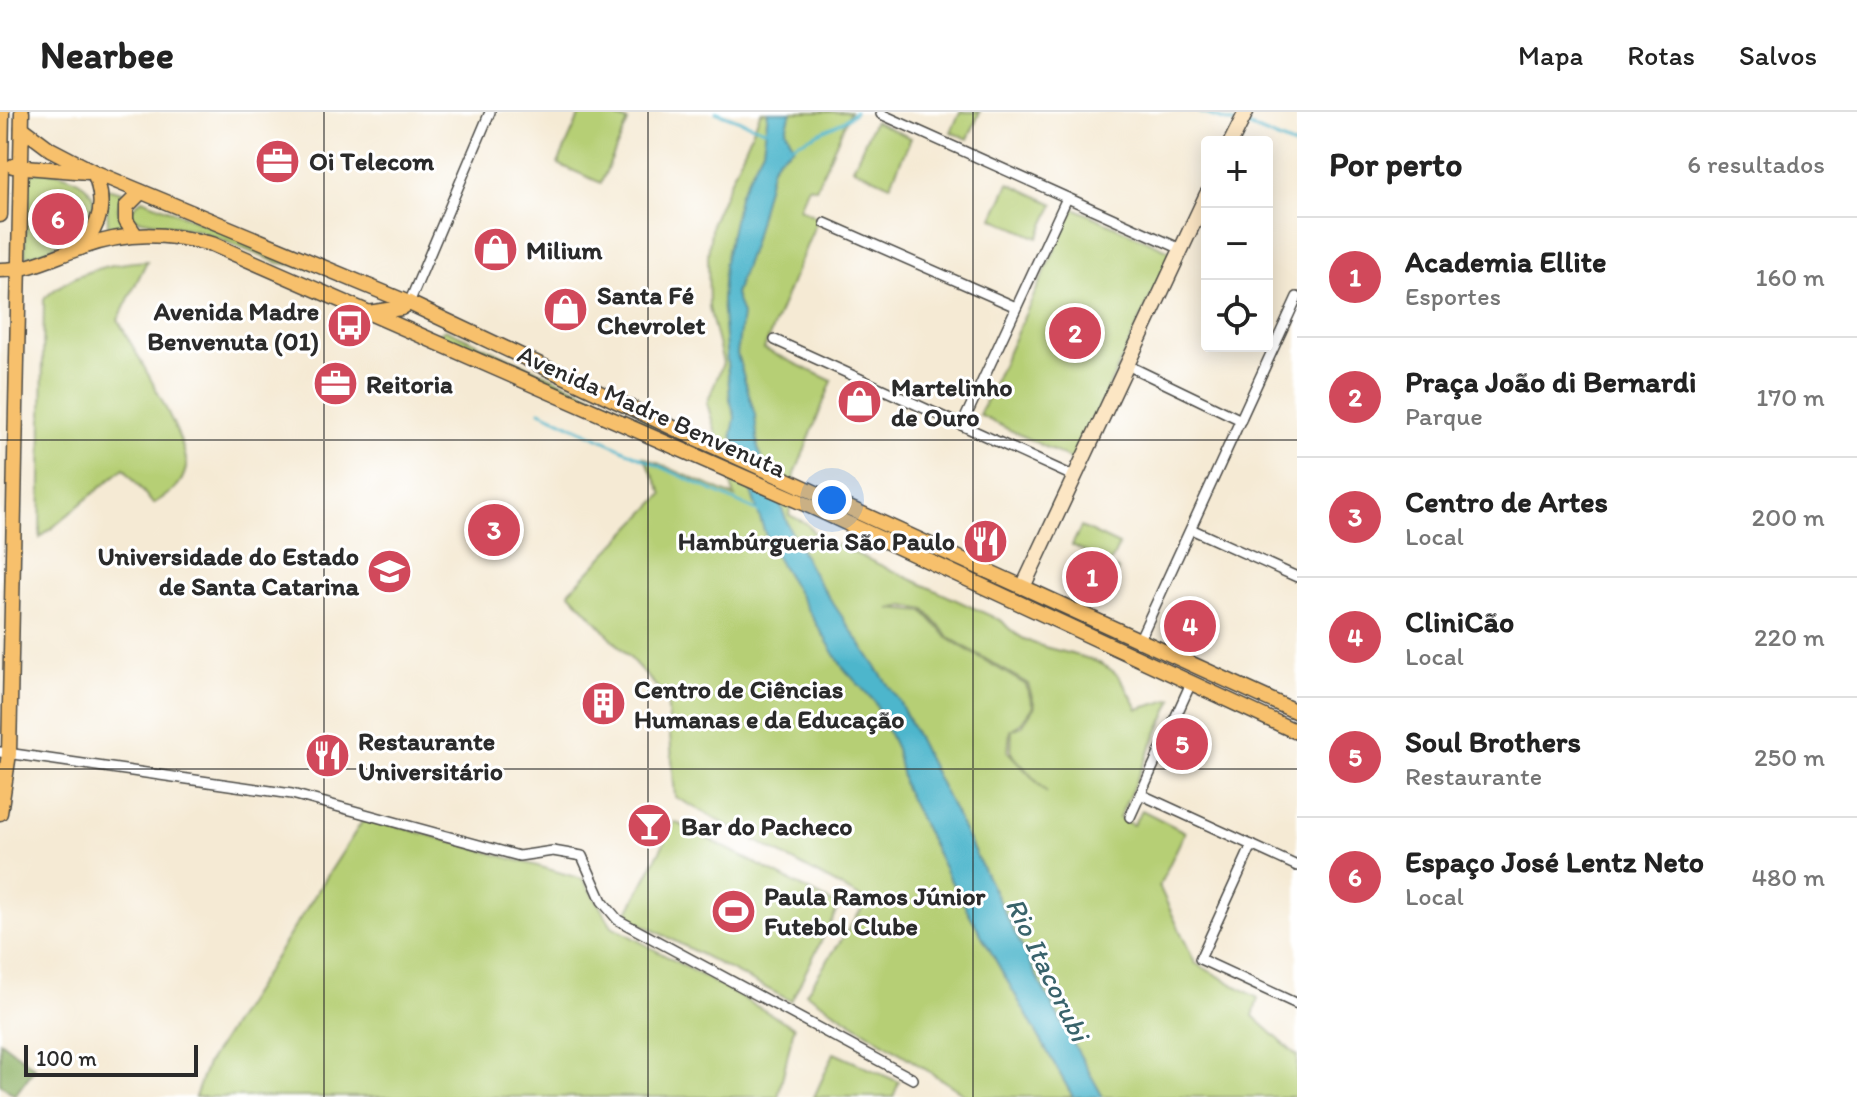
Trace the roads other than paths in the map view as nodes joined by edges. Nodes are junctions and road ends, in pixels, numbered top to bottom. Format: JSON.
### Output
{"nodes":[{"id":1,"x":22,"y":112,"type":"edge"},
{"id":2,"x":490,"y":112,"type":"edge"},
{"id":3,"x":881,"y":114,"type":"dead end"},
{"id":4,"x":2,"y":117,"type":"edge"},
{"id":5,"x":22,"y":128,"type":"junction"},
{"id":6,"x":0,"y":162,"type":"edge"},
{"id":7,"x":20,"y":167,"type":"junction"},
{"id":8,"x":94,"y":172,"type":"junction"},
{"id":9,"x":141,"y":192,"type":"junction"},
{"id":10,"x":1067,"y":198,"type":"junction"},
{"id":11,"x":0,"y":199,"type":"edge"},
{"id":12,"x":1201,"y":207,"type":"edge"},
{"id":13,"x":0,"y":215,"type":"edge"},
{"id":14,"x":825,"y":223,"type":"dead end"},
{"id":15,"x":134,"y":233,"type":"junction"},
{"id":16,"x":80,"y":248,"type":"junction"},
{"id":17,"x":1181,"y":249,"type":"junction"},
{"id":18,"x":0,"y":270,"type":"edge"},
{"id":19,"x":18,"y":270,"type":"junction"},
{"id":20,"x":1296,"y":301,"type":"edge"},
{"id":21,"x":409,"y":303,"type":"junction"},
{"id":22,"x":1016,"y":307,"type":"junction"},
{"id":23,"x":367,"y":313,"type":"junction"},
{"id":24,"x":451,"y":322,"type":"junction"},
{"id":25,"x":775,"y":340,"type":"dead end"},
{"id":26,"x":431,"y":341,"type":"junction"},
{"id":27,"x":1127,"y":365,"type":"junction"},
{"id":28,"x":1241,"y":420,"type":"junction"},
{"id":29,"x":962,"y":425,"type":"junction"},
{"id":30,"x":1075,"y":477,"type":"junction"},
{"id":31,"x":1191,"y":529,"type":"junction"},
{"id":32,"x":1297,"y":577,"type":"edge"},
{"id":33,"x":1023,"y":587,"type":"junction"},
{"id":34,"x":1015,"y":602,"type":"junction"},
{"id":35,"x":1139,"y":640,"type":"junction"},
{"id":36,"x":1132,"y":656,"type":"junction"},
{"id":37,"x":1191,"y":683,"type":"junction"},
{"id":38,"x":1297,"y":712,"type":"edge"},
{"id":39,"x":1297,"y":732,"type":"edge"},
{"id":40,"x":4,"y":753,"type":"edge"},
{"id":41,"x":1140,"y":794,"type":"junction"},
{"id":42,"x":0,"y":813,"type":"edge"},
{"id":43,"x":1130,"y":817,"type":"dead end"},
{"id":44,"x":1252,"y":845,"type":"junction"},
{"id":45,"x":1297,"y":866,"type":"edge"},
{"id":46,"x":1297,"y":1004,"type":"edge"},
{"id":47,"x":913,"y":1079,"type":"dead end"}],
"edges":[{"from":1,"to":5,"type":"main road"},
{"from":2,"to":21,"type":"street"},
{"from":3,"to":10,"type":"street"},
{"from":4,"to":6,"type":"main road"},
{"from":5,"to":7,"type":"main road"},
{"from":5,"to":8,"type":"main road","name":"Avenida Madre Benvenuta"},
{"from":6,"to":7,"type":"main road","name":"Avenida Madre Benvenuta"},
{"from":6,"to":11,"type":"main road"},
{"from":7,"to":8,"type":"main road","name":"Avenida Madre Benvenuta"},
{"from":7,"to":19,"type":"main road"},
{"from":8,"to":9,"type":"main road","name":"Avenida Madre Benvenuta"},
{"from":8,"to":16,"type":"main road"},
{"from":9,"to":15,"type":"main road"},
{"from":9,"to":21,"type":"main road","name":"Avenida Madre Benvenuta"},
{"from":10,"to":17,"type":"street"},
{"from":10,"to":22,"type":"street"},
{"from":11,"to":13,"type":"main road"},
{"from":12,"to":17,"type":"street"},
{"from":14,"to":22,"type":"street"},
{"from":15,"to":16,"type":"main road","name":"Avenida Madre Benvenuta"},
{"from":15,"to":23,"type":"main road","name":"Avenida Madre Benvenuta"},
{"from":16,"to":19,"type":"main road","name":"Avenida Madre Benvenuta"},
{"from":17,"to":27,"type":"street"},
{"from":18,"to":19,"type":"main road","name":"Avenida Madre Benvenuta"},
{"from":19,"to":40,"type":"main road"},
{"from":20,"to":28,"type":"street"},
{"from":21,"to":23,"type":"main road"},
{"from":21,"to":24,"type":"main road","name":"Avenida Madre Benvenuta"},
{"from":22,"to":29,"type":"street"},
{"from":23,"to":26,"type":"main road","name":"Avenida Madre Benvenuta"},
{"from":24,"to":26,"type":"main road"},
{"from":24,"to":33,"type":"main road","name":"Avenida Madre Benvenuta"},
{"from":25,"to":29,"type":"street"},
{"from":26,"to":34,"type":"main road","name":"Avenida Madre Benvenuta"},
{"from":27,"to":28,"type":"street"},
{"from":27,"to":30,"type":"street"},
{"from":28,"to":31,"type":"street"},
{"from":29,"to":30,"type":"street"},
{"from":30,"to":33,"type":"street"},
{"from":31,"to":32,"type":"street"},
{"from":31,"to":35,"type":"street"},
{"from":33,"to":34,"type":"main road"},
{"from":33,"to":35,"type":"main road","name":"Avenida Madre Benvenuta"},
{"from":34,"to":36,"type":"main road","name":"Avenida Madre Benvenuta"},
{"from":35,"to":36,"type":"street"},
{"from":35,"to":38,"type":"main road","name":"Avenida Madre Benvenuta"},
{"from":36,"to":37,"type":"main road","name":"Avenida Madre Benvenuta"},
{"from":37,"to":39,"type":"main road","name":"Avenida Madre Benvenuta"},
{"from":37,"to":41,"type":"street"},
{"from":40,"to":42,"type":"main road"},
{"from":40,"to":47,"type":"street"},
{"from":41,"to":43,"type":"street"},
{"from":41,"to":44,"type":"street"},
{"from":44,"to":45,"type":"street"},
{"from":44,"to":46,"type":"street"}]}
